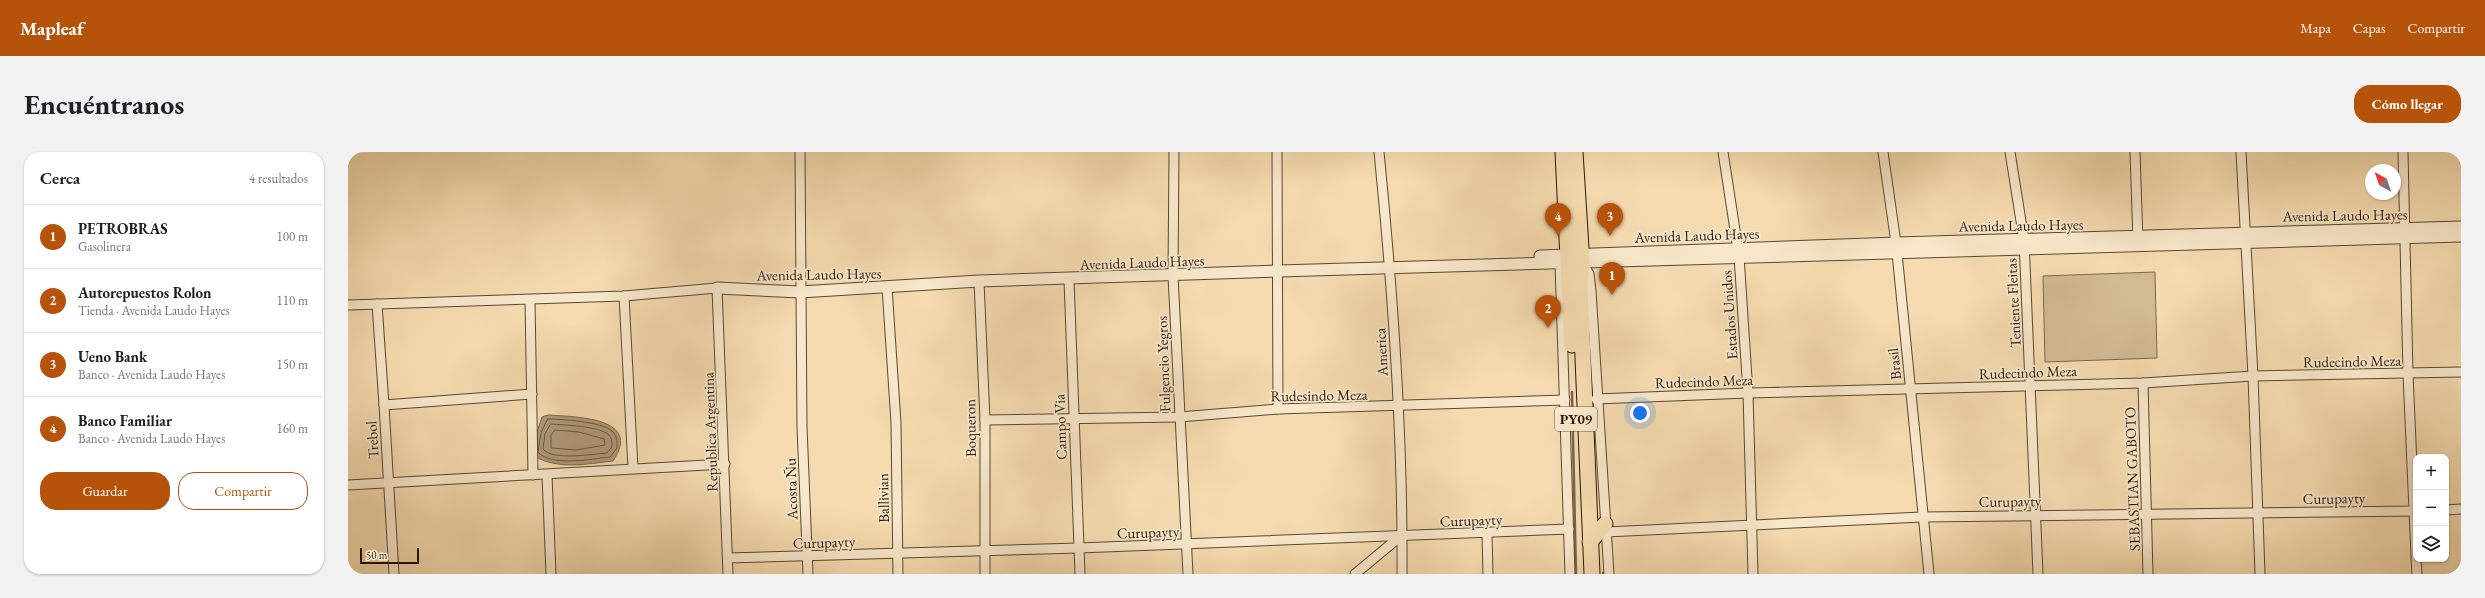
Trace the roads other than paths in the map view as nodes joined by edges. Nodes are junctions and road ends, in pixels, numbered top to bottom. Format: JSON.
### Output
{"nodes":[{"id":1,"x":800,"y":152,"type":"edge"},
{"id":2,"x":1174,"y":152,"type":"edge"},
{"id":3,"x":1277,"y":152,"type":"edge"},
{"id":4,"x":1379,"y":152,"type":"edge"},
{"id":5,"x":1563,"y":152,"type":"edge"},
{"id":6,"x":1575,"y":152,"type":"edge"},
{"id":7,"x":1723,"y":152,"type":"edge"},
{"id":8,"x":1882,"y":152,"type":"edge"},
{"id":9,"x":2010,"y":152,"type":"edge"},
{"id":10,"x":2135,"y":152,"type":"edge"},
{"id":11,"x":2241,"y":152,"type":"edge"},
{"id":12,"x":2403,"y":152,"type":"edge"},
{"id":13,"x":2461,"y":227,"type":"edge"},
{"id":14,"x":2406,"y":234,"type":"junction"},
{"id":15,"x":2461,"y":236,"type":"edge"},
{"id":16,"x":2244,"y":237,"type":"junction"},
{"id":17,"x":2138,"y":241,"type":"junction"},
{"id":18,"x":1896,"y":243,"type":"junction"},
{"id":19,"x":2024,"y":245,"type":"junction"},
{"id":20,"x":1739,"y":252,"type":"junction"},
{"id":21,"x":1897,"y":254,"type":"junction"},
{"id":22,"x":1572,"y":260,"type":"junction"},
{"id":23,"x":1390,"y":266,"type":"junction"},
{"id":24,"x":1279,"y":269,"type":"junction"},
{"id":25,"x":1173,"y":274,"type":"junction"},
{"id":26,"x":1069,"y":280,"type":"junction"},
{"id":27,"x":978,"y":281,"type":"junction"},
{"id":28,"x":717,"y":288,"type":"junction"},
{"id":29,"x":887,"y":288,"type":"junction"},
{"id":30,"x":800,"y":292,"type":"junction"},
{"id":31,"x":624,"y":296,"type":"junction"},
{"id":32,"x":530,"y":300,"type":"junction"},
{"id":33,"x":348,"y":304,"type":"edge"},
{"id":34,"x":376,"y":304,"type":"junction"},
{"id":35,"x":2461,"y":372,"type":"edge"},
{"id":36,"x":2408,"y":374,"type":"junction"},
{"id":37,"x":2253,"y":376,"type":"junction"},
{"id":38,"x":2143,"y":383,"type":"junction"},
{"id":39,"x":2032,"y":386,"type":"junction"},
{"id":40,"x":1911,"y":389,"type":"junction"},
{"id":41,"x":1748,"y":393,"type":"junction"},
{"id":42,"x":532,"y":394,"type":"junction"},
{"id":43,"x":1596,"y":399,"type":"junction"},
{"id":44,"x":1565,"y":400,"type":"junction"},
{"id":45,"x":384,"y":405,"type":"junction"},
{"id":46,"x":1398,"y":407,"type":"junction"},
{"id":47,"x":1278,"y":409,"type":"junction"},
{"id":48,"x":1179,"y":417,"type":"junction"},
{"id":49,"x":985,"y":420,"type":"junction"},
{"id":50,"x":1074,"y":420,"type":"junction"},
{"id":51,"x":725,"y":464,"type":"junction"},
{"id":52,"x":633,"y":468,"type":"junction"},
{"id":53,"x":533,"y":475,"type":"junction"},
{"id":54,"x":547,"y":475,"type":"junction"},
{"id":55,"x":389,"y":484,"type":"junction"},
{"id":56,"x":348,"y":485,"type":"edge"},
{"id":57,"x":2414,"y":490,"type":"edge"},
{"id":58,"x":2461,"y":509,"type":"edge"},
{"id":59,"x":2449,"y":510,"type":"edge"},
{"id":60,"x":2413,"y":511,"type":"edge"},
{"id":61,"x":2036,"y":514,"type":"junction"},
{"id":62,"x":2258,"y":514,"type":"junction"},
{"id":63,"x":2146,"y":515,"type":"junction"},
{"id":64,"x":1922,"y":517,"type":"junction"},
{"id":65,"x":1751,"y":524,"type":"junction"},
{"id":66,"x":1606,"y":528,"type":"junction"},
{"id":67,"x":1568,"y":529,"type":"junction"},
{"id":68,"x":1487,"y":534,"type":"junction"},
{"id":69,"x":1402,"y":535,"type":"junction"},
{"id":70,"x":1590,"y":542,"type":"junction"},
{"id":71,"x":1186,"y":545,"type":"junction"},
{"id":72,"x":1079,"y":548,"type":"junction"},
{"id":73,"x":985,"y":550,"type":"junction"},
{"id":74,"x":898,"y":553,"type":"junction"},
{"id":75,"x":807,"y":556,"type":"junction"},
{"id":76,"x":728,"y":558,"type":"junction"},
{"id":77,"x":2416,"y":562,"type":"edge"},
{"id":78,"x":394,"y":574,"type":"edge"},
{"id":79,"x":551,"y":574,"type":"edge"},
{"id":80,"x":728,"y":574,"type":"edge"},
{"id":81,"x":808,"y":574,"type":"edge"},
{"id":82,"x":898,"y":574,"type":"edge"},
{"id":83,"x":986,"y":574,"type":"edge"},
{"id":84,"x":1080,"y":574,"type":"edge"},
{"id":85,"x":1188,"y":574,"type":"edge"},
{"id":86,"x":1355,"y":574,"type":"edge"},
{"id":87,"x":1402,"y":574,"type":"edge"},
{"id":88,"x":1488,"y":574,"type":"edge"},
{"id":89,"x":1570,"y":574,"type":"edge"},
{"id":90,"x":1583,"y":574,"type":"edge"},
{"id":91,"x":1592,"y":574,"type":"edge"},
{"id":92,"x":1609,"y":574,"type":"edge"},
{"id":93,"x":1753,"y":574,"type":"edge"},
{"id":94,"x":1929,"y":574,"type":"edge"},
{"id":95,"x":2038,"y":574,"type":"edge"},
{"id":96,"x":2148,"y":574,"type":"edge"},
{"id":97,"x":2260,"y":574,"type":"edge"},
{"id":98,"x":2417,"y":574,"type":"edge"}],
"edges":[{"from":1,"to":30,"type":"street","name":"Acosta Ñu"},
{"from":2,"to":25,"type":"street","name":"Fulgencio Yegros"},
{"from":3,"to":24,"type":"street"},
{"from":4,"to":23,"type":"street","name":"America"},
{"from":5,"to":22,"type":"highway","number":"PY09"},
{"from":6,"to":22,"type":"highway","number":"PY09"},
{"from":7,"to":20,"type":"street","name":"Estados Unidos"},
{"from":8,"to":18,"type":"street","name":"Brasil"},
{"from":9,"to":19,"type":"street","name":"Teniente Fleitas"},
{"from":10,"to":17,"type":"street"},
{"from":11,"to":16,"type":"street"},
{"from":12,"to":14,"type":"street"},
{"from":13,"to":14,"type":"street","name":"Avenida Laudo Hayes"},
{"from":14,"to":15,"type":"street","name":"Avenida Laudo Hayes"},
{"from":14,"to":16,"type":"street","name":"Avenida Laudo Hayes"},
{"from":14,"to":36,"type":"street"},
{"from":16,"to":17,"type":"street","name":"Avenida Laudo Hayes"},
{"from":16,"to":37,"type":"street"},
{"from":17,"to":19,"type":"street","name":"Avenida Laudo Hayes"},
{"from":18,"to":19,"type":"street","name":"Avenida Laudo Hayes"},
{"from":18,"to":20,"type":"street","name":"Avenida Laudo Hayes"},
{"from":18,"to":21,"type":"street","name":"Brasil"},
{"from":19,"to":21,"type":"street","name":"Avenida Laudo Hayes"},
{"from":19,"to":39,"type":"street","name":"Teniente Fleitas"},
{"from":20,"to":21,"type":"street","name":"Avenida Laudo Hayes"},
{"from":20,"to":22,"type":"street","name":"Avenida Laudo Hayes"},
{"from":20,"to":41,"type":"street","name":"Estados Unidos"},
{"from":21,"to":40,"type":"street","name":"Brasil"},
{"from":22,"to":23,"type":"street","name":"Avenida Laudo Hayes"},
{"from":22,"to":43,"type":"street"},
{"from":22,"to":44,"type":"street"},
{"from":22,"to":70,"type":"highway","number":"PY09"},
{"from":22,"to":90,"type":"highway","number":"PY09"},
{"from":23,"to":24,"type":"street","name":"Avenida Laudo Hayes"},
{"from":23,"to":46,"type":"street","name":"America"},
{"from":24,"to":25,"type":"street","name":"Avenida Laudo Hayes"},
{"from":24,"to":47,"type":"street"},
{"from":25,"to":26,"type":"street","name":"Avenida Laudo Hayes"},
{"from":25,"to":48,"type":"street","name":"Fulgencio Yegros"},
{"from":26,"to":27,"type":"street","name":"Avenida Laudo Hayes"},
{"from":26,"to":50,"type":"street","name":"Campo Via"},
{"from":27,"to":29,"type":"street","name":"Avenida Laudo Hayes"},
{"from":27,"to":49,"type":"street","name":"Boqueron"},
{"from":28,"to":30,"type":"street","name":"Avenida Laudo Hayes"},
{"from":28,"to":31,"type":"street"},
{"from":28,"to":51,"type":"street","name":"Republica Argentina"},
{"from":29,"to":30,"type":"street","name":"Avenida Laudo Hayes"},
{"from":29,"to":74,"type":"street","name":"Ballivian"},
{"from":30,"to":75,"type":"street","name":"Acosta Ñu"},
{"from":31,"to":32,"type":"street"},
{"from":31,"to":52,"type":"street"},
{"from":32,"to":34,"type":"street"},
{"from":32,"to":42,"type":"street"},
{"from":33,"to":34,"type":"street"},
{"from":34,"to":45,"type":"street"},
{"from":35,"to":36,"type":"street","name":"Rudecindo Meza"},
{"from":36,"to":37,"type":"street","name":"Rudecindo Meza"},
{"from":36,"to":57,"type":"street"},
{"from":37,"to":38,"type":"street","name":"Rudecindo Meza"},
{"from":37,"to":62,"type":"street"},
{"from":38,"to":39,"type":"street","name":"Rudecindo Meza"},
{"from":38,"to":63,"type":"street","name":"SEBASTIAN GABOTO"},
{"from":39,"to":40,"type":"street","name":"Rudecindo Meza"},
{"from":39,"to":61,"type":"street","name":"Teniente Fleitas"},
{"from":40,"to":41,"type":"street","name":"Rudecindo Meza"},
{"from":40,"to":64,"type":"street","name":"Brasil"},
{"from":41,"to":43,"type":"street","name":"Rudecindo Meza"},
{"from":41,"to":65,"type":"street","name":"Estados Unidos"},
{"from":42,"to":45,"type":"street","name":"Trebol"},
{"from":42,"to":53,"type":"street"},
{"from":43,"to":66,"type":"street"},
{"from":44,"to":46,"type":"street","name":"Rudesindo Meza"},
{"from":44,"to":67,"type":"street"},
{"from":45,"to":55,"type":"street","name":"Trebol"},
{"from":46,"to":47,"type":"street","name":"Rudesindo Meza"},
{"from":46,"to":69,"type":"street","name":"America"},
{"from":47,"to":48,"type":"street","name":"Rudesindo Meza"},
{"from":48,"to":50,"type":"street","name":"Rudesindo Meza"},
{"from":48,"to":71,"type":"street","name":"Fulgencio Yegros"},
{"from":49,"to":50,"type":"street","name":"Rudesindo Meza"},
{"from":49,"to":73,"type":"street","name":"Boqueron"},
{"from":50,"to":72,"type":"street","name":"Campo Via"},
{"from":51,"to":52,"type":"street"},
{"from":51,"to":76,"type":"street","name":"Republica Argentina"},
{"from":52,"to":54,"type":"street"},
{"from":53,"to":54,"type":"street"},
{"from":53,"to":55,"type":"street"},
{"from":54,"to":79,"type":"street"},
{"from":55,"to":56,"type":"street"},
{"from":55,"to":78,"type":"street","name":"Trebol"},
{"from":58,"to":59,"type":"street"},
{"from":60,"to":62,"type":"street","name":"Curupayty"},
{"from":61,"to":63,"type":"street","name":"Curupayty"},
{"from":61,"to":64,"type":"street","name":"Curupayty"},
{"from":61,"to":95,"type":"street","name":"Teniente Fleitas"},
{"from":62,"to":63,"type":"street","name":"Curupayty"},
{"from":62,"to":97,"type":"street"},
{"from":63,"to":96,"type":"street","name":"SEBASTIAN GABOTO"},
{"from":64,"to":65,"type":"street","name":"Curupayty"},
{"from":64,"to":94,"type":"street","name":"Brasil"},
{"from":65,"to":66,"type":"street","name":"Curupayty"},
{"from":65,"to":93,"type":"street","name":"Estados Unidos"},
{"from":66,"to":70,"type":"highway"},
{"from":66,"to":92,"type":"street"},
{"from":67,"to":68,"type":"street","name":"Curupayty"},
{"from":67,"to":89,"type":"street"},
{"from":68,"to":69,"type":"street","name":"Curupayty"},
{"from":68,"to":88,"type":"street"},
{"from":69,"to":71,"type":"street","name":"Curupayty"},
{"from":69,"to":86,"type":"street"},
{"from":69,"to":87,"type":"street","name":"America"},
{"from":70,"to":91,"type":"highway","number":"PY09"},
{"from":71,"to":72,"type":"street","name":"Curupayty"},
{"from":71,"to":85,"type":"street","name":"Fulgencio Yegros"},
{"from":72,"to":73,"type":"street","name":"Curupayty"},
{"from":72,"to":84,"type":"street","name":"Campo Via"},
{"from":73,"to":74,"type":"street","name":"Curupayty"},
{"from":73,"to":83,"type":"street","name":"Boqueron"},
{"from":74,"to":75,"type":"street","name":"Curupayty"},
{"from":74,"to":82,"type":"street","name":"Ballivian"},
{"from":75,"to":76,"type":"street","name":"Curupayty"},
{"from":75,"to":81,"type":"street","name":"Acosta Ñu"},
{"from":76,"to":80,"type":"street","name":"Republica Argentina"},
{"from":77,"to":98,"type":"street"}]}
